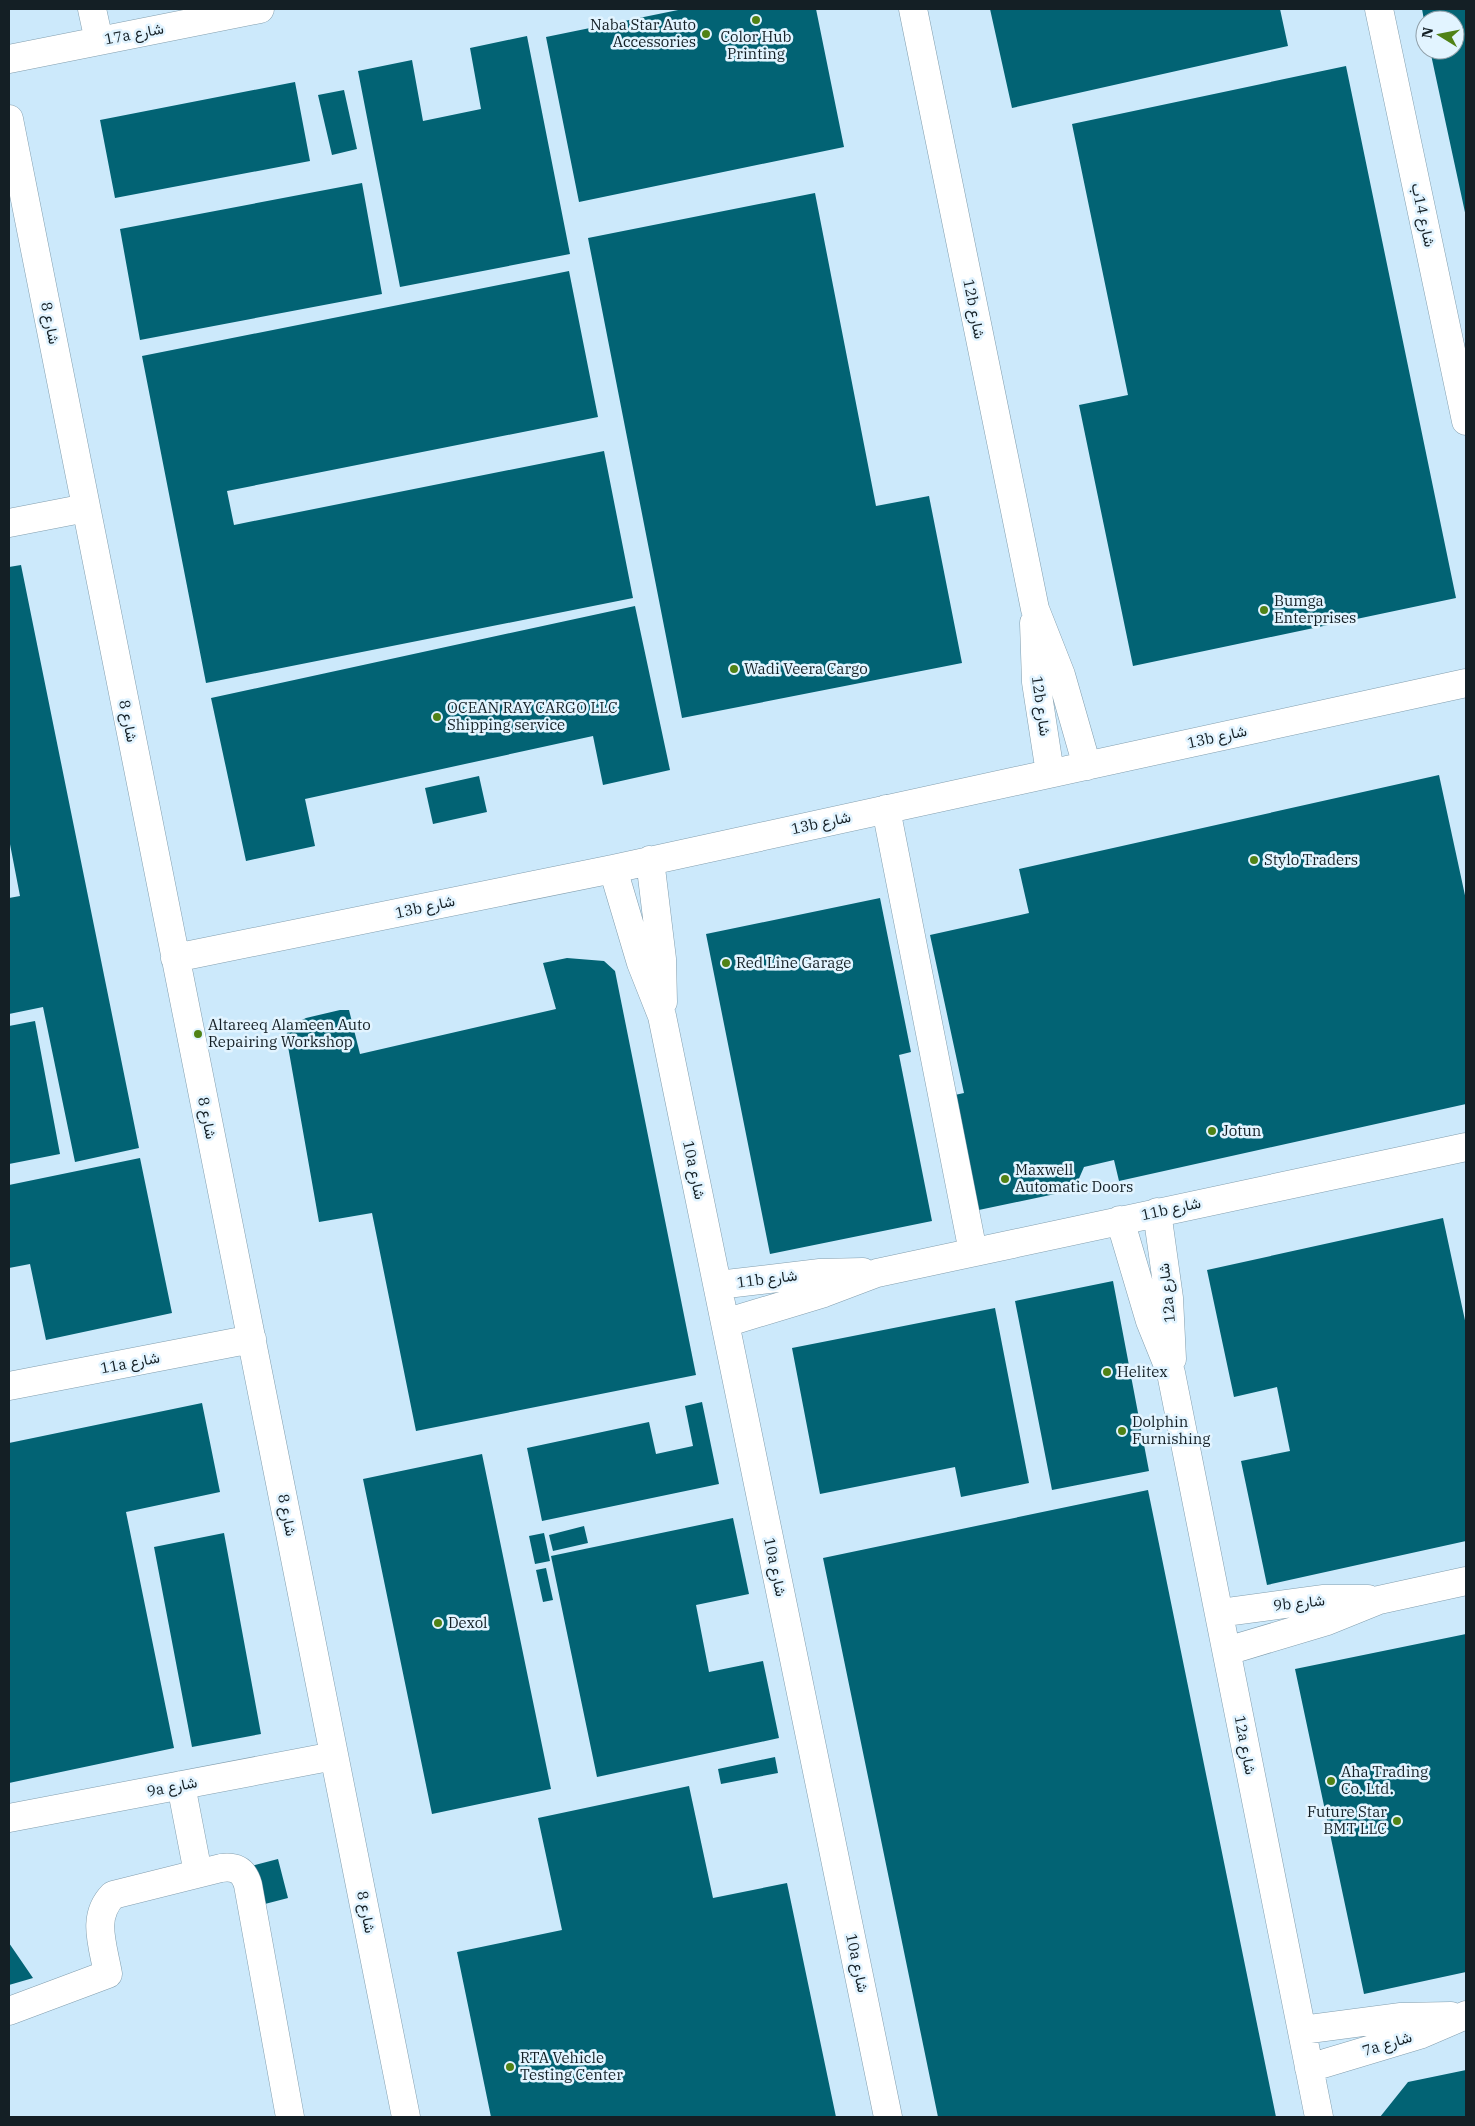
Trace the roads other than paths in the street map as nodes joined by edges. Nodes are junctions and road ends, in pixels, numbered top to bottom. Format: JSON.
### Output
{"nodes":[{"id":1,"x":92,"y":9,"type":"edge"},
{"id":2,"x":260,"y":9,"type":"edge"},
{"id":3,"x":913,"y":9,"type":"edge"},
{"id":4,"x":1379,"y":9,"type":"edge"},
{"id":5,"x":99,"y":41,"type":"junction"},
{"id":6,"x":9,"y":59,"type":"edge"},
{"id":7,"x":9,"y":118,"type":"edge"},
{"id":8,"x":1466,"y":421,"type":"edge"},
{"id":9,"x":86,"y":508,"type":"junction"},
{"id":10,"x":9,"y":523,"type":"edge"},
{"id":11,"x":1035,"y":609,"type":"junction"},
{"id":12,"x":1466,"y":682,"type":"edge"},
{"id":13,"x":1087,"y":766,"type":"junction"},
{"id":14,"x":1050,"y":773,"type":"junction"},
{"id":15,"x":886,"y":809,"type":"junction"},
{"id":16,"x":650,"y":860,"type":"junction"},
{"id":17,"x":612,"y":869,"type":"junction"},
{"id":18,"x":175,"y":958,"type":"junction"},
{"id":19,"x":662,"y":1016,"type":"junction"},
{"id":20,"x":1466,"y":1147,"type":"edge"},
{"id":21,"x":1157,"y":1212,"type":"junction"},
{"id":22,"x":1120,"y":1220,"type":"junction"},
{"id":23,"x":973,"y":1252,"type":"junction"},
{"id":24,"x":877,"y":1272,"type":"junction"},
{"id":25,"x":718,"y":1285,"type":"junction"},
{"id":26,"x":726,"y":1324,"type":"junction"},
{"id":27,"x":252,"y":1339,"type":"junction"},
{"id":28,"x":1171,"y":1374,"type":"junction"},
{"id":29,"x":9,"y":1386,"type":"edge"},
{"id":30,"x":1466,"y":1581,"type":"edge"},
{"id":31,"x":1379,"y":1600,"type":"junction"},
{"id":32,"x":1219,"y":1612,"type":"junction"},
{"id":33,"x":1227,"y":1651,"type":"junction"},
{"id":34,"x":334,"y":1756,"type":"junction"},
{"id":35,"x":181,"y":1785,"type":"junction"},
{"id":36,"x":9,"y":1818,"type":"edge"},
{"id":37,"x":198,"y":1873,"type":"junction"},
{"id":38,"x":9,"y":2011,"type":"edge"},
{"id":39,"x":1464,"y":2016,"type":"edge"},
{"id":40,"x":1302,"y":2030,"type":"junction"},
{"id":41,"x":1309,"y":2068,"type":"junction"},
{"id":42,"x":290,"y":2117,"type":"edge"},
{"id":43,"x":406,"y":2117,"type":"edge"},
{"id":44,"x":888,"y":2117,"type":"edge"},
{"id":45,"x":1319,"y":2117,"type":"edge"}],
"edges":[{"from":1,"to":5,"type":"street"},
{"from":2,"to":5,"type":"street","name":"17a شارع"},
{"from":3,"to":11,"type":"street","name":"12b شارع"},
{"from":4,"to":8,"type":"street","name":"شارع 14ب"},
{"from":5,"to":6,"type":"street","name":"17a شارع"},
{"from":7,"to":9,"type":"street","name":"شارع 8"},
{"from":9,"to":10,"type":"street"},
{"from":9,"to":18,"type":"street","name":"شارع 8"},
{"from":11,"to":13,"type":"street","name":"12b شارع"},
{"from":11,"to":14,"type":"street","name":"12b شارع"},
{"from":12,"to":13,"type":"street","name":"13b شارع"},
{"from":13,"to":14,"type":"street","name":"13b شارع"},
{"from":14,"to":15,"type":"street","name":"13b شارع"},
{"from":15,"to":16,"type":"street","name":"13b شارع"},
{"from":15,"to":23,"type":"street"},
{"from":16,"to":17,"type":"street","name":"13b شارع"},
{"from":16,"to":19,"type":"street","name":"10a شارع"},
{"from":17,"to":18,"type":"street","name":"13b شارع"},
{"from":17,"to":19,"type":"street","name":"10a شارع"},
{"from":18,"to":27,"type":"street","name":"شارع 8"},
{"from":19,"to":25,"type":"street","name":"10a شارع"},
{"from":20,"to":21,"type":"street","name":"11b شارع"},
{"from":21,"to":22,"type":"street","name":"11b شارع"},
{"from":21,"to":28,"type":"street","name":"12a شارع"},
{"from":22,"to":23,"type":"street","name":"11b شارع"},
{"from":22,"to":28,"type":"street","name":"12a شارع"},
{"from":23,"to":24,"type":"street","name":"11b شارع"},
{"from":24,"to":25,"type":"street","name":"11b شارع"},
{"from":24,"to":26,"type":"street","name":"11b شارع"},
{"from":25,"to":26,"type":"street","name":"10a شارع"},
{"from":26,"to":44,"type":"street","name":"10a شارع"},
{"from":27,"to":29,"type":"street","name":"11a شارع"},
{"from":27,"to":34,"type":"street","name":"شارع 8"},
{"from":28,"to":32,"type":"street","name":"12a شارع"},
{"from":30,"to":31,"type":"street","name":"9b شارع"},
{"from":31,"to":32,"type":"street","name":"9b شارع"},
{"from":31,"to":33,"type":"street","name":"9b شارع"},
{"from":32,"to":33,"type":"street","name":"12a شارع"},
{"from":33,"to":40,"type":"street","name":"12a شارع"},
{"from":34,"to":35,"type":"street","name":"9a شارع"},
{"from":34,"to":43,"type":"street","name":"شارع 8"},
{"from":35,"to":36,"type":"street","name":"9a شارع"},
{"from":35,"to":37,"type":"street"},
{"from":37,"to":38,"type":"street"},
{"from":37,"to":42,"type":"street"},
{"from":39,"to":40,"type":"street","name":"7a شارع"},
{"from":39,"to":41,"type":"street","name":"7a شارع"},
{"from":40,"to":41,"type":"street","name":"12a شارع"},
{"from":41,"to":45,"type":"street","name":"12a شارع"}]}
